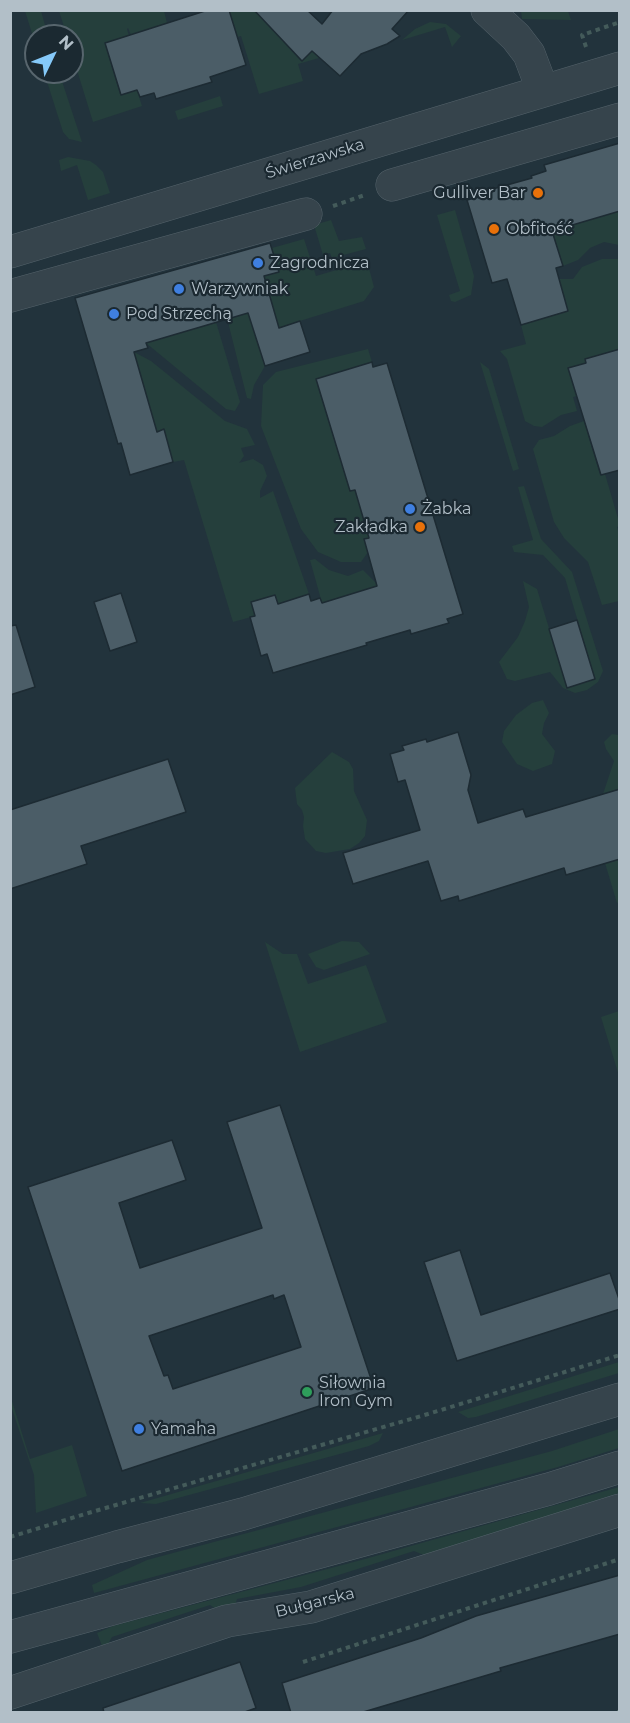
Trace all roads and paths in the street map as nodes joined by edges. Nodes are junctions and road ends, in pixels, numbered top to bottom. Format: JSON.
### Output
{"nodes":[{"id":1,"x":487,"y":10,"type":"edge"},
{"id":2,"x":620,"y":22,"type":"edge"},
{"id":3,"x":589,"y":56,"type":"dead end"},
{"id":4,"x":620,"y":68,"type":"edge"},
{"id":5,"x":543,"y":91,"type":"junction"},
{"id":6,"x":620,"y":119,"type":"edge"},
{"id":7,"x":393,"y":185,"type":"joint"},
{"id":8,"x":306,"y":214,"type":"joint"},
{"id":9,"x":10,"y":252,"type":"edge"},
{"id":10,"x":10,"y":296,"type":"edge"},
{"id":11,"x":620,"y":1354,"type":"edge"},
{"id":12,"x":620,"y":1398,"type":"edge"},
{"id":13,"x":620,"y":1467,"type":"edge"},
{"id":14,"x":620,"y":1510,"type":"edge"},
{"id":15,"x":10,"y":1537,"type":"edge"},
{"id":16,"x":620,"y":1559,"type":"edge"},
{"id":17,"x":10,"y":1578,"type":"edge"},
{"id":18,"x":10,"y":1637,"type":"edge"},
{"id":19,"x":303,"y":1662,"type":"dead end"},
{"id":20,"x":10,"y":1693,"type":"edge"}],
"edges":[{"from":1,"to":5,"type":"street"},
{"from":2,"to":3,"type":"path"},
{"from":4,"to":5,"type":"street","name":"Świerzawska"},
{"from":5,"to":9,"type":"street","name":"Świerzawska"},
{"from":6,"to":7,"type":"street"},
{"from":7,"to":8,"type":"path"},
{"from":8,"to":10,"type":"street"},
{"from":11,"to":15,"type":"path"},
{"from":12,"to":17,"type":"street"},
{"from":13,"to":18,"type":"street"},
{"from":14,"to":20,"type":"street","name":"Bułgarska"},
{"from":16,"to":19,"type":"path"}]}
